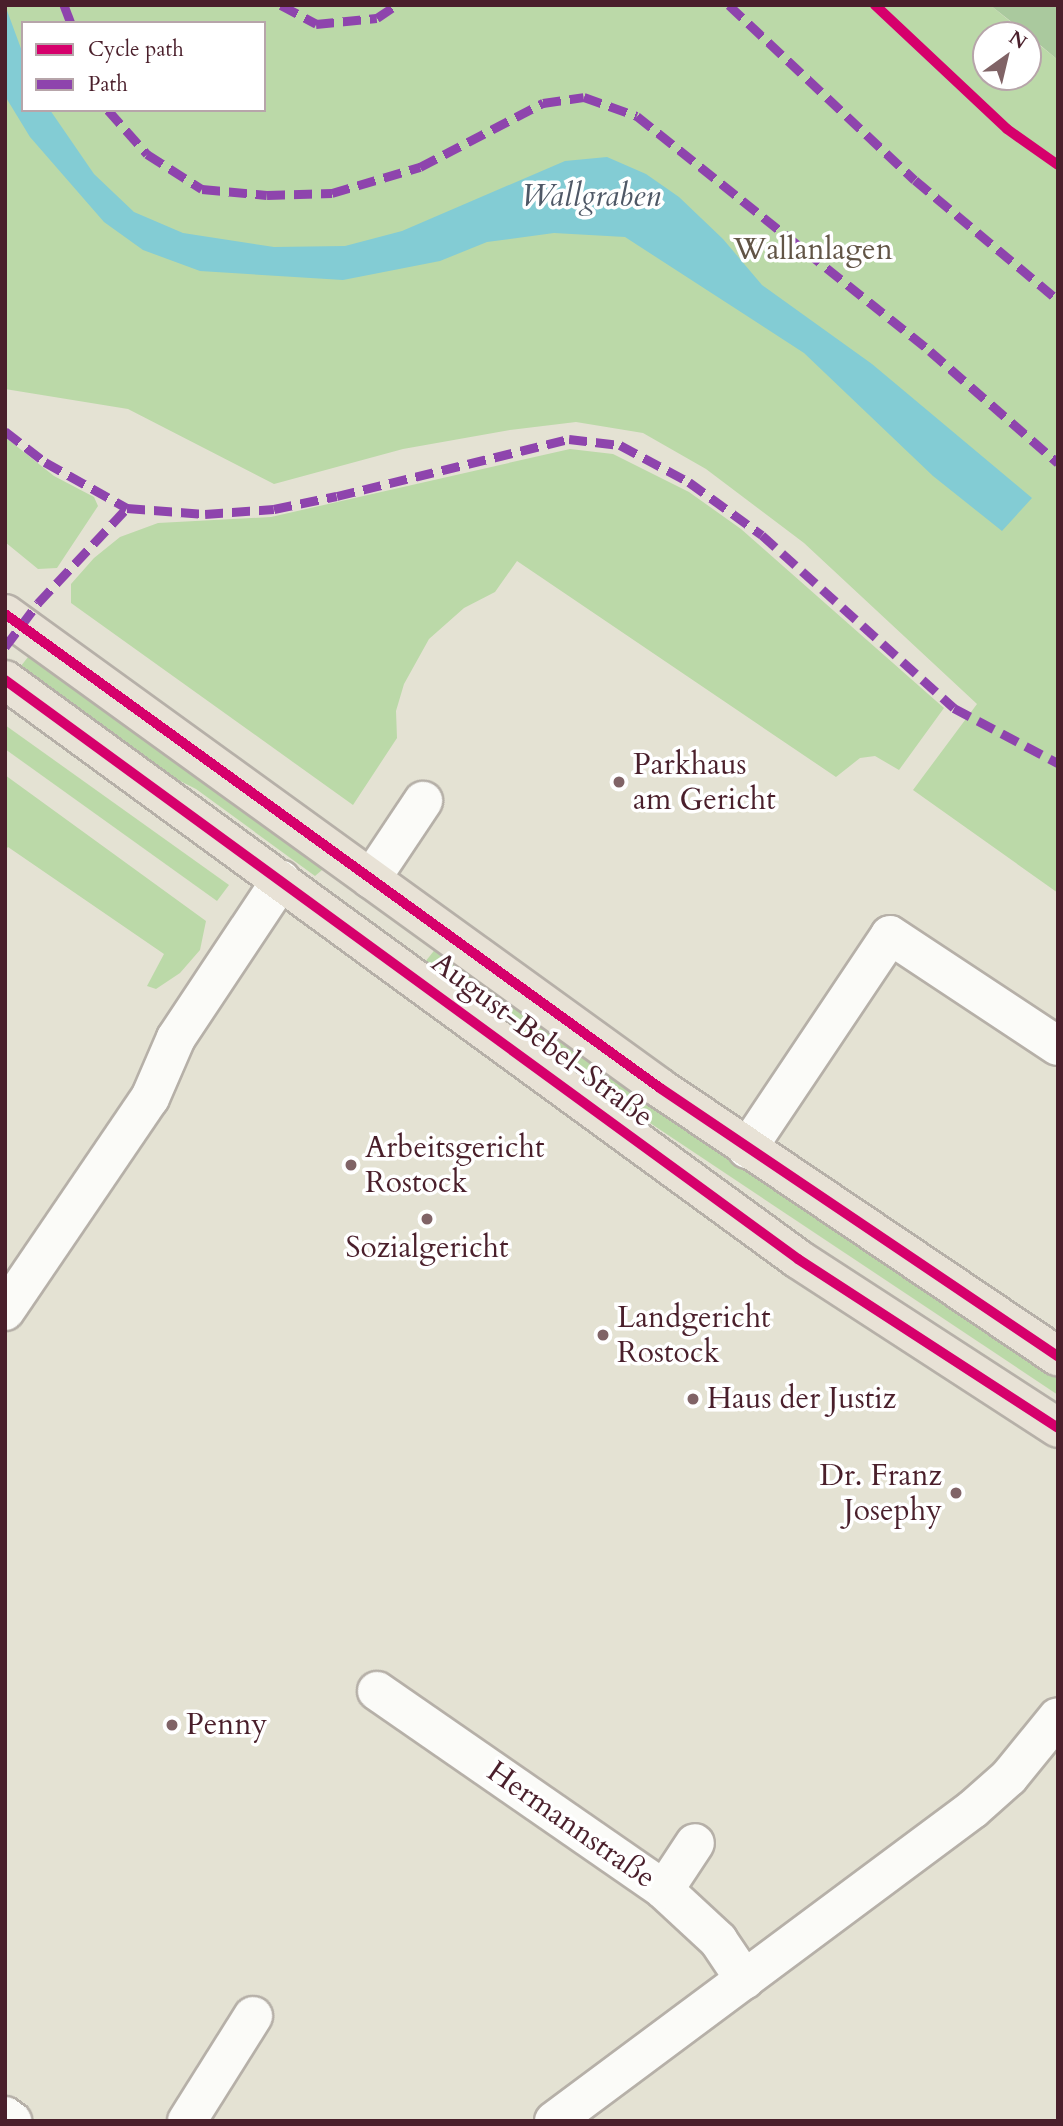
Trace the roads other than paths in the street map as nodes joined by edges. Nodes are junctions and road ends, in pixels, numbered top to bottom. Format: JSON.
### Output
{"nodes":[{"id":1,"x":5,"y":614,"type":"edge"},
{"id":2,"x":5,"y":680,"type":"edge"},
{"id":3,"x":423,"y":801,"type":"dead end"},
{"id":4,"x":372,"y":879,"type":"junction"},
{"id":5,"x":281,"y":880,"type":"junction"},
{"id":6,"x":1058,"y":1046,"type":"edge"},
{"id":7,"x":747,"y":1149,"type":"junction"},
{"id":8,"x":7,"y":1306,"type":"edge"},
{"id":9,"x":1058,"y":1356,"type":"edge"},
{"id":10,"x":1058,"y":1428,"type":"edge"},
{"id":11,"x":377,"y":1691,"type":"dead end"},
{"id":12,"x":1058,"y":1717,"type":"edge"},
{"id":13,"x":695,"y":1843,"type":"dead end"},
{"id":14,"x":664,"y":1890,"type":"junction"},
{"id":15,"x":746,"y":1980,"type":"junction"},
{"id":16,"x":253,"y":2016,"type":"dead end"},
{"id":17,"x":5,"y":2116,"type":"edge"},
{"id":18,"x":12,"y":2121,"type":"edge"},
{"id":19,"x":187,"y":2121,"type":"edge"},
{"id":20,"x":554,"y":2121,"type":"edge"}],
"edges":[{"from":1,"to":4,"type":"main road","name":"August-Bebel-Straße"},
{"from":2,"to":5,"type":"main road","name":"August-Bebel-Straße"},
{"from":3,"to":4,"type":"street"},
{"from":4,"to":7,"type":"main road","name":"August-Bebel-Straße"},
{"from":5,"to":8,"type":"street"},
{"from":5,"to":10,"type":"main road","name":"August-Bebel-Straße"},
{"from":6,"to":7,"type":"street"},
{"from":7,"to":9,"type":"main road","name":"August-Bebel-Straße"},
{"from":11,"to":14,"type":"street","name":"Hermannstraße"},
{"from":12,"to":15,"type":"street"},
{"from":13,"to":14,"type":"street"},
{"from":14,"to":15,"type":"street","name":"Hermannstraße"},
{"from":15,"to":20,"type":"street"},
{"from":16,"to":19,"type":"street"},
{"from":17,"to":18,"type":"street"}]}
